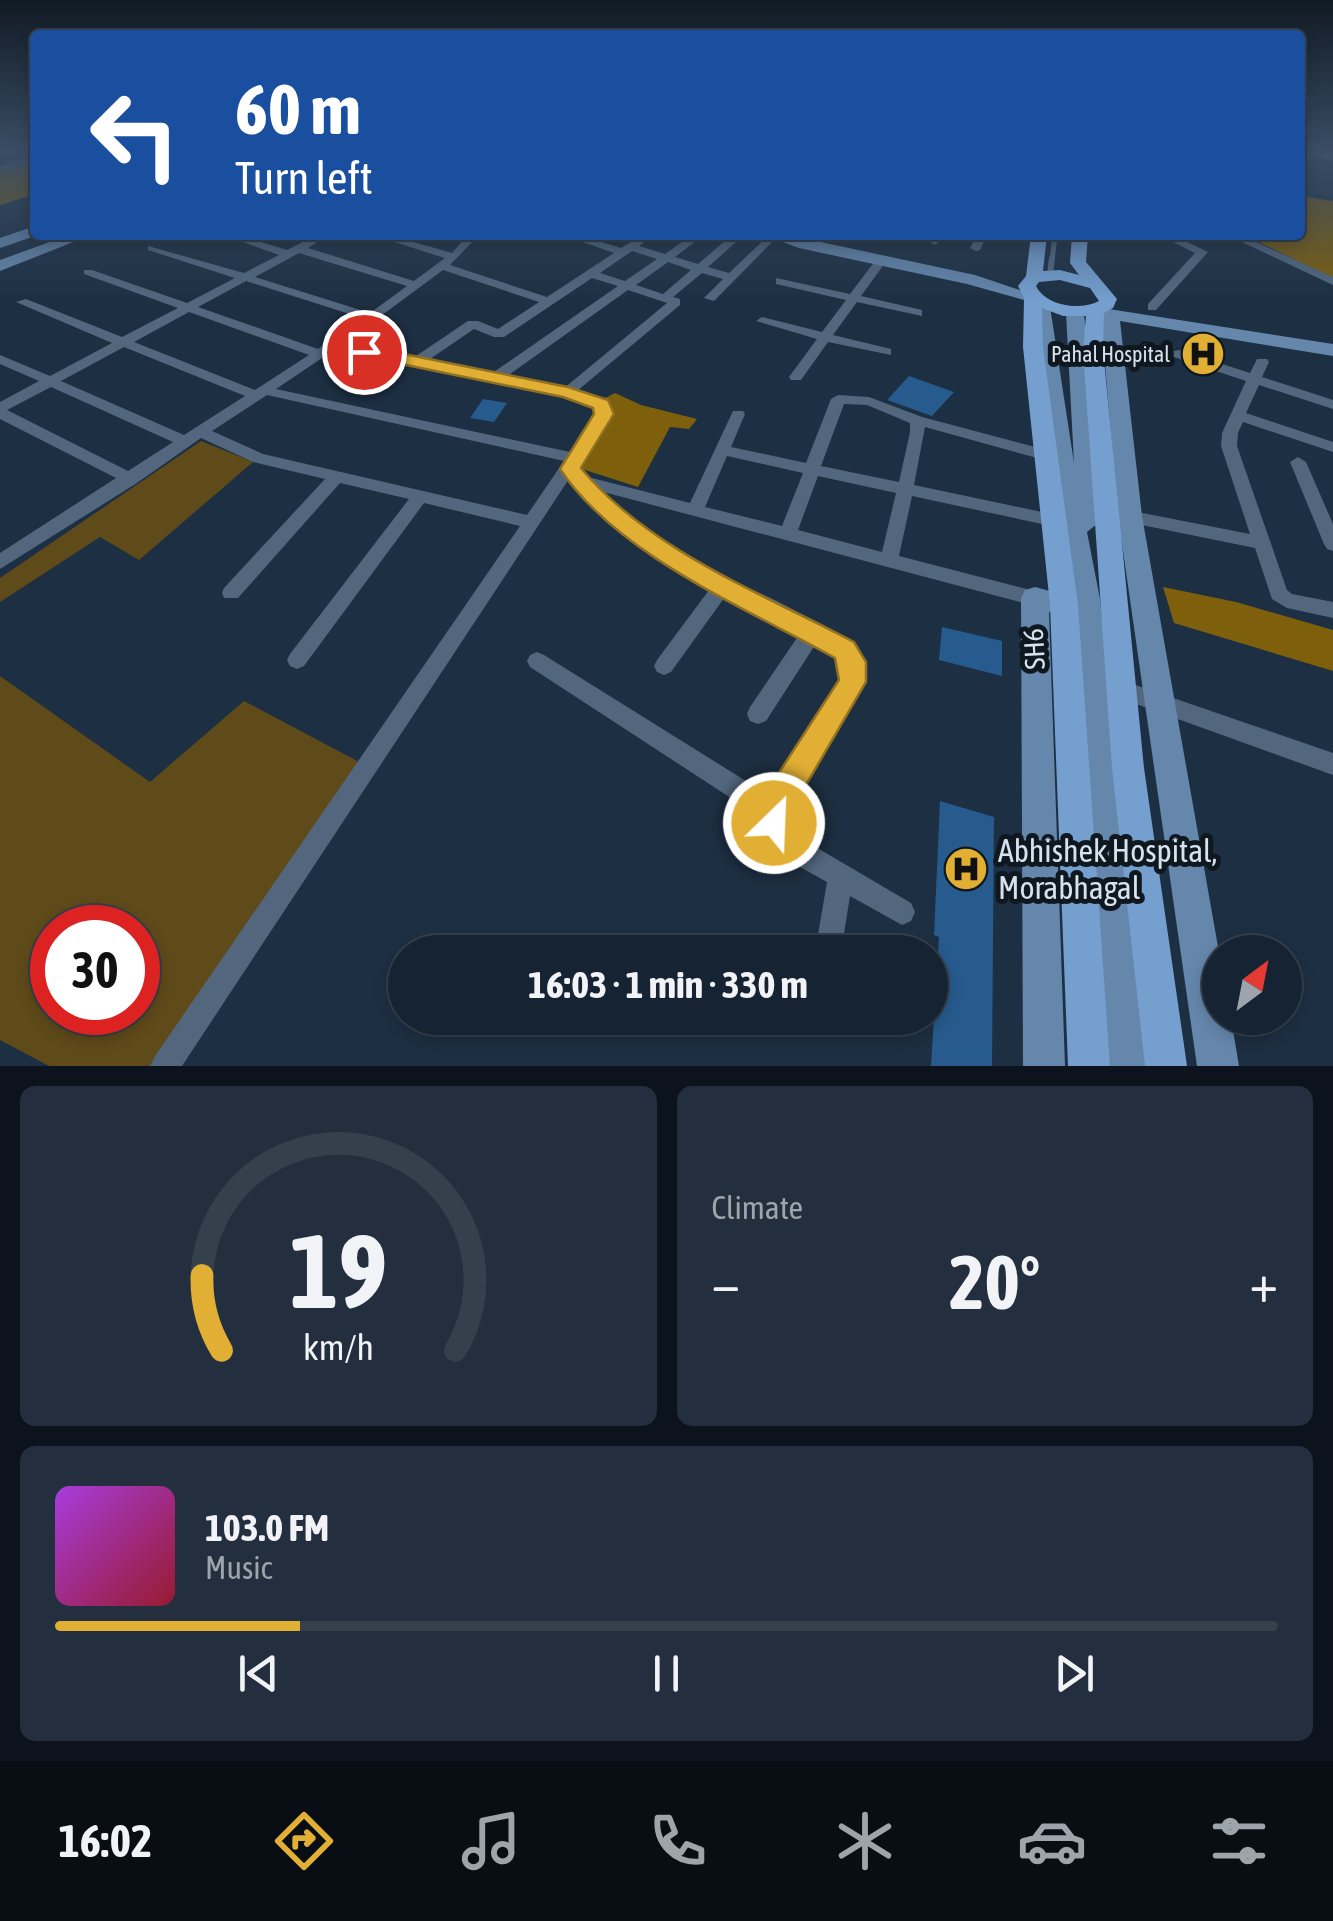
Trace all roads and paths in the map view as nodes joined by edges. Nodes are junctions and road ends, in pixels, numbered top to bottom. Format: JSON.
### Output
{"nodes":[{"id":1,"x":30,"y":233,"type":"edge"},
{"id":2,"x":69,"y":240,"type":"edge"},
{"id":3,"x":247,"y":240,"type":"edge"},
{"id":4,"x":315,"y":240,"type":"edge"},
{"id":5,"x":390,"y":240,"type":"edge"},
{"id":6,"x":469,"y":240,"type":"edge"},
{"id":7,"x":589,"y":240,"type":"edge"},
{"id":8,"x":641,"y":240,"type":"edge"},
{"id":9,"x":693,"y":240,"type":"edge"},
{"id":10,"x":733,"y":240,"type":"edge"},
{"id":11,"x":768,"y":240,"type":"edge"},
{"id":12,"x":792,"y":240,"type":"edge"},
{"id":13,"x":823,"y":240,"type":"edge"},
{"id":14,"x":980,"y":240,"type":"edge"},
{"id":15,"x":1039,"y":240,"type":"edge"},
{"id":16,"x":1054,"y":240,"type":"edge"},
{"id":17,"x":1080,"y":240,"type":"edge"},
{"id":18,"x":1175,"y":240,"type":"edge"},
{"id":19,"x":1243,"y":240,"type":"edge"},
{"id":20,"x":0,"y":243,"type":"edge"},
{"id":21,"x":152,"y":248,"type":"dead end"},
{"id":22,"x":976,"y":248,"type":"dead end"},
{"id":23,"x":626,"y":249,"type":"junction"},
{"id":24,"x":293,"y":252,"type":"junction"},
{"id":25,"x":666,"y":259,"type":"junction"},
{"id":26,"x":447,"y":262,"type":"junction"},
{"id":27,"x":879,"y":263,"type":"junction"},
{"id":28,"x":0,"y":266,"type":"edge"},
{"id":29,"x":700,"y":268,"type":"junction"},
{"id":30,"x":88,"y":272,"type":"dead end"},
{"id":31,"x":589,"y":273,"type":"junction"},
{"id":32,"x":246,"y":276,"type":"junction"},
{"id":33,"x":731,"y":278,"type":"junction"},
{"id":34,"x":780,"y":281,"type":"dead end"},
{"id":35,"x":1333,"y":281,"type":"edge"},
{"id":36,"x":416,"y":284,"type":"junction"},
{"id":37,"x":626,"y":286,"type":"junction"},
{"id":38,"x":1040,"y":288,"type":"junction"},
{"id":39,"x":665,"y":298,"type":"junction"},
{"id":40,"x":710,"y":298,"type":"dead end"},
{"id":41,"x":851,"y":300,"type":"junction"},
{"id":42,"x":548,"y":301,"type":"junction"},
{"id":43,"x":22,"y":302,"type":"dead end"},
{"id":44,"x":1096,"y":303,"type":"junction"},
{"id":45,"x":190,"y":307,"type":"junction"},
{"id":46,"x":1152,"y":307,"type":"junction"},
{"id":47,"x":918,"y":314,"type":"dead end"},
{"id":48,"x":372,"y":317,"type":"junction"},
{"id":49,"x":762,"y":321,"type":"dead end"},
{"id":50,"x":826,"y":336,"type":"junction"},
{"id":51,"x":1333,"y":337,"type":"edge"},
{"id":52,"x":121,"y":344,"type":"junction"},
{"id":53,"x":325,"y":350,"type":"junction"},
{"id":54,"x":1333,"y":350,"type":"edge"},
{"id":55,"x":886,"y":352,"type":"dead end"},
{"id":56,"x":1178,"y":354,"type":"dead end"},
{"id":57,"x":0,"y":359,"type":"edge"},
{"id":58,"x":416,"y":362,"type":"junction"},
{"id":59,"x":1262,"y":362,"type":"dead end"},
{"id":60,"x":796,"y":377,"type":"dead end"},
{"id":61,"x":495,"y":378,"type":"junction"},
{"id":62,"x":1254,"y":379,"type":"junction"},
{"id":63,"x":50,"y":382,"type":"junction"},
{"id":64,"x":259,"y":392,"type":"junction"},
{"id":65,"x":568,"y":392,"type":"junction"},
{"id":66,"x":1333,"y":405,"type":"edge"},
{"id":67,"x":0,"y":411,"type":"edge"},
{"id":68,"x":738,"y":414,"type":"dead end"},
{"id":69,"x":1238,"y":415,"type":"junction"},
{"id":70,"x":916,"y":420,"type":"junction"},
{"id":71,"x":194,"y":437,"type":"junction"},
{"id":72,"x":1333,"y":448,"type":"edge"},
{"id":73,"x":722,"y":450,"type":"junction"},
{"id":74,"x":1048,"y":456,"type":"junction"},
{"id":75,"x":1298,"y":462,"type":"dead end"},
{"id":76,"x":575,"y":469,"type":"junction"},
{"id":77,"x":811,"y":469,"type":"junction"},
{"id":78,"x":336,"y":476,"type":"junction"},
{"id":79,"x":131,"y":479,"type":"junction"},
{"id":80,"x":904,"y":492,"type":"junction"},
{"id":81,"x":420,"y":496,"type":"junction"},
{"id":82,"x":696,"y":510,"type":"junction"},
{"id":83,"x":1118,"y":514,"type":"junction"},
{"id":84,"x":1056,"y":521,"type":"junction"},
{"id":85,"x":531,"y":522,"type":"junction"},
{"id":86,"x":788,"y":534,"type":"junction"},
{"id":87,"x":0,"y":539,"type":"edge"},
{"id":88,"x":1262,"y":543,"type":"junction"},
{"id":89,"x":1333,"y":544,"type":"edge"},
{"id":90,"x":18,"y":552,"type":"junction"},
{"id":91,"x":889,"y":560,"type":"junction"},
{"id":92,"x":0,"y":562,"type":"edge"},
{"id":93,"x":724,"y":584,"type":"junction"},
{"id":94,"x":231,"y":592,"type":"dead end"},
{"id":95,"x":1062,"y":601,"type":"junction"},
{"id":96,"x":1333,"y":610,"type":"edge"},
{"id":97,"x":813,"y":631,"type":"junction"},
{"id":98,"x":297,"y":660,"type":"dead end"},
{"id":99,"x":537,"y":661,"type":"dead end"},
{"id":100,"x":664,"y":666,"type":"dead end"},
{"id":101,"x":1122,"y":690,"type":"junction"},
{"id":102,"x":1158,"y":702,"type":"junction"},
{"id":103,"x":758,"y":714,"type":"dead end"},
{"id":104,"x":1333,"y":764,"type":"edge"},
{"id":105,"x":774,"y":813,"type":"junction"},
{"id":106,"x":840,"y":877,"type":"junction"},
{"id":107,"x":902,"y":912,"type":"dead end"},
{"id":108,"x":831,"y":935,"type":"edge"},
{"id":109,"x":165,"y":1066,"type":"edge"},
{"id":110,"x":1044,"y":1066,"type":"edge"},
{"id":111,"x":1088,"y":1066,"type":"edge"},
{"id":112,"x":1130,"y":1066,"type":"edge"},
{"id":113,"x":1166,"y":1066,"type":"edge"},
{"id":114,"x":1218,"y":1066,"type":"edge"}],
"edges":[{"from":1,"to":20,"type":"main road"},
{"from":2,"to":28,"type":"main road"},
{"from":3,"to":24,"type":"street"},
{"from":4,"to":24,"type":"street"},
{"from":5,"to":26,"type":"street"},
{"from":6,"to":26,"type":"street"},
{"from":7,"to":23,"type":"street"},
{"from":8,"to":23,"type":"street"},
{"from":9,"to":25,"type":"street"},
{"from":10,"to":29,"type":"street"},
{"from":11,"to":33,"type":"street"},
{"from":12,"to":27,"type":"main road"},
{"from":13,"to":38,"type":"main road"},
{"from":14,"to":22,"type":"street"},
{"from":15,"to":38,"type":"main road","name":"SH6"},
{"from":16,"to":38,"type":"lane"},
{"from":17,"to":44,"type":"main road"},
{"from":18,"to":46,"type":"street"},
{"from":19,"to":35,"type":"street"},
{"from":21,"to":32,"type":"street"},
{"from":23,"to":25,"type":"street"},
{"from":23,"to":31,"type":"street"},
{"from":24,"to":32,"type":"street"},
{"from":24,"to":36,"type":"street"},
{"from":25,"to":29,"type":"street"},
{"from":25,"to":37,"type":"street"},
{"from":26,"to":36,"type":"street"},
{"from":26,"to":42,"type":"street"},
{"from":27,"to":38,"type":"main road"},
{"from":27,"to":41,"type":"street"},
{"from":29,"to":33,"type":"street"},
{"from":29,"to":39,"type":"street"},
{"from":30,"to":45,"type":"street"},
{"from":31,"to":37,"type":"street"},
{"from":31,"to":42,"type":"street"},
{"from":32,"to":45,"type":"street"},
{"from":32,"to":48,"type":"street"},
{"from":33,"to":40,"type":"street"},
{"from":34,"to":41,"type":"street"},
{"from":36,"to":48,"type":"street"},
{"from":37,"to":39,"type":"street"},
{"from":37,"to":61,"type":"street"},
{"from":38,"to":44,"type":"main road"},
{"from":38,"to":44,"type":"main road"},
{"from":38,"to":74,"type":"main road","name":"SH6"},
{"from":38,"to":95,"type":"main road"},
{"from":39,"to":65,"type":"street"},
{"from":41,"to":47,"type":"street"},
{"from":41,"to":50,"type":"street"},
{"from":42,"to":58,"type":"street"},
{"from":43,"to":52,"type":"street"},
{"from":44,"to":46,"type":"main road"},
{"from":44,"to":54,"type":"main road"},
{"from":44,"to":83,"type":"main road"},
{"from":44,"to":83,"type":"main road"},
{"from":44,"to":95,"type":"main road"},
{"from":45,"to":52,"type":"street"},
{"from":45,"to":53,"type":"street"},
{"from":46,"to":51,"type":"main road"},
{"from":48,"to":53,"type":"street"},
{"from":49,"to":50,"type":"street"},
{"from":50,"to":55,"type":"street"},
{"from":50,"to":60,"type":"street"},
{"from":52,"to":63,"type":"street"},
{"from":52,"to":64,"type":"street"},
{"from":53,"to":58,"type":"street"},
{"from":53,"to":64,"type":"street"},
{"from":56,"to":62,"type":"street"},
{"from":57,"to":63,"type":"street"},
{"from":58,"to":61,"type":"street"},
{"from":59,"to":62,"type":"street"},
{"from":61,"to":65,"type":"street"},
{"from":62,"to":66,"type":"street"},
{"from":62,"to":69,"type":"street"},
{"from":63,"to":67,"type":"street"},
{"from":63,"to":71,"type":"street"},
{"from":64,"to":71,"type":"street"},
{"from":64,"to":76,"type":"street"},
{"from":65,"to":76,"type":"street"},
{"from":67,"to":79,"type":"street"},
{"from":68,"to":73,"type":"street"},
{"from":69,"to":72,"type":"street"},
{"from":69,"to":88,"type":"street"},
{"from":70,"to":74,"type":"street"},
{"from":70,"to":77,"type":"street"},
{"from":70,"to":80,"type":"street"},
{"from":71,"to":78,"type":"street"},
{"from":71,"to":79,"type":"street"},
{"from":73,"to":77,"type":"street"},
{"from":73,"to":82,"type":"street"},
{"from":74,"to":84,"type":"main road","name":"SH6"},
{"from":75,"to":89,"type":"street"},
{"from":76,"to":82,"type":"street"},
{"from":76,"to":85,"type":"street"},
{"from":76,"to":93,"type":"street"},
{"from":77,"to":80,"type":"street"},
{"from":77,"to":86,"type":"street"},
{"from":78,"to":81,"type":"street"},
{"from":78,"to":94,"type":"street"},
{"from":79,"to":90,"type":"street"},
{"from":80,"to":84,"type":"street"},
{"from":80,"to":91,"type":"street"},
{"from":81,"to":85,"type":"street"},
{"from":81,"to":98,"type":"street"},
{"from":82,"to":86,"type":"street"},
{"from":83,"to":88,"type":"street"},
{"from":83,"to":101,"type":"main road"},
{"from":83,"to":102,"type":"main road"},
{"from":84,"to":95,"type":"main road","name":"SH6"},
{"from":85,"to":109,"type":"street"},
{"from":86,"to":91,"type":"street"},
{"from":87,"to":90,"type":"street"},
{"from":88,"to":96,"type":"street"},
{"from":90,"to":92,"type":"street"},
{"from":91,"to":95,"type":"street"},
{"from":93,"to":97,"type":"street"},
{"from":93,"to":100,"type":"street"},
{"from":95,"to":110,"type":"main road"},
{"from":95,"to":111,"type":"main road","name":"SH6"},
{"from":95,"to":112,"type":"main road"},
{"from":97,"to":103,"type":"street"},
{"from":97,"to":105,"type":"street"},
{"from":99,"to":105,"type":"street"},
{"from":101,"to":102,"type":"street"},
{"from":101,"to":113,"type":"main road"},
{"from":102,"to":104,"type":"street"},
{"from":102,"to":114,"type":"main road"},
{"from":105,"to":106,"type":"street"},
{"from":106,"to":107,"type":"street"},
{"from":106,"to":108,"type":"street"}]}
